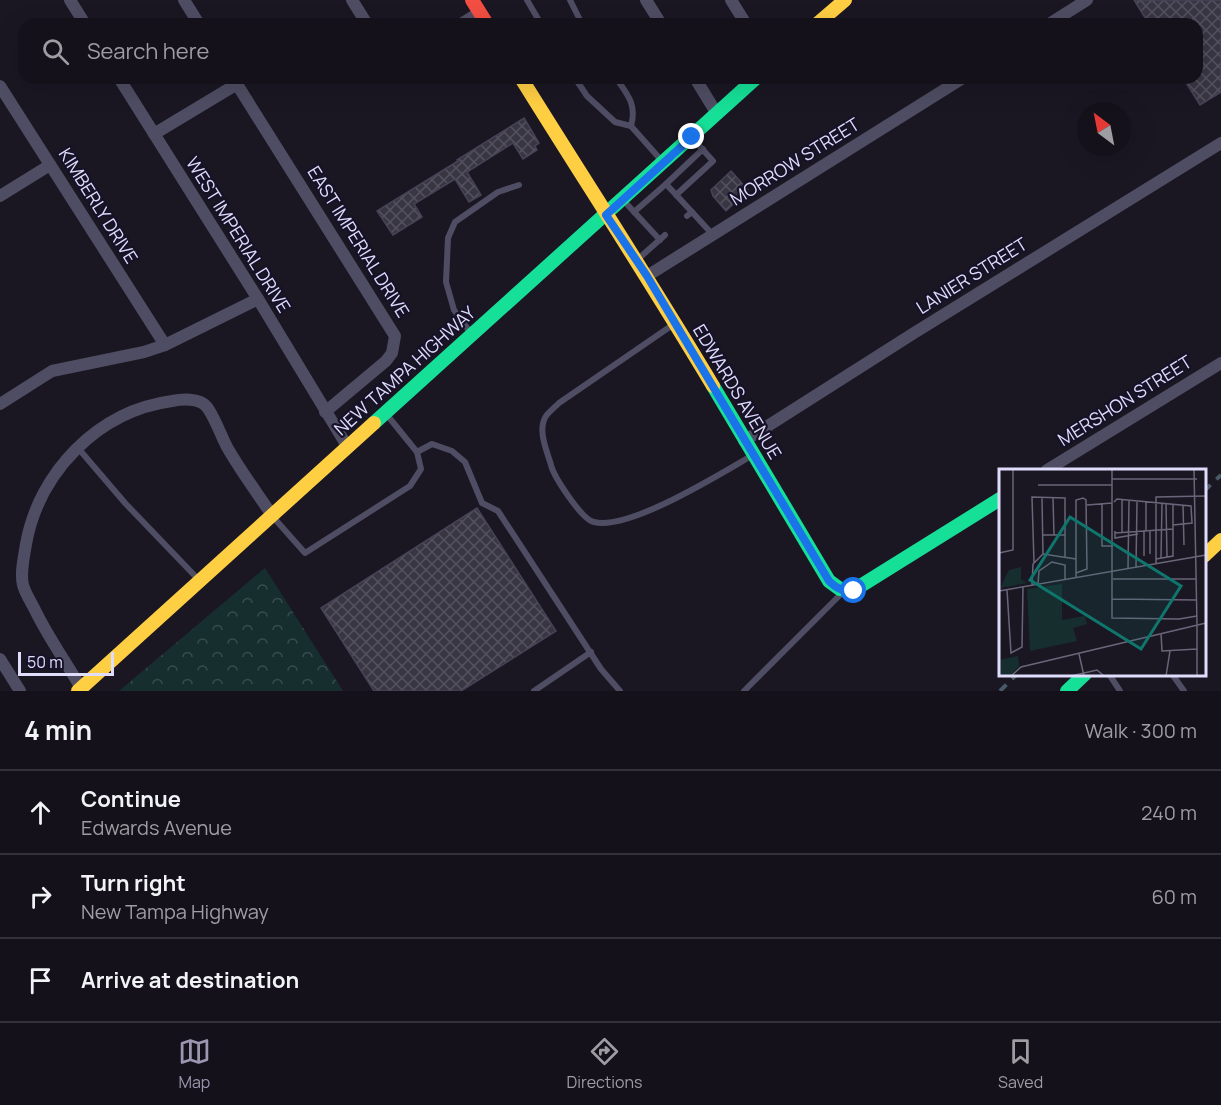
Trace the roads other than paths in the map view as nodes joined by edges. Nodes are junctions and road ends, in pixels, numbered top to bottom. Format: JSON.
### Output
{"nodes":[{"id":1,"x":70,"y":0,"type":"edge"},
{"id":2,"x":184,"y":0,"type":"edge"},
{"id":3,"x":352,"y":0,"type":"edge"},
{"id":4,"x":527,"y":0,"type":"edge"},
{"id":5,"x":570,"y":0,"type":"edge"},
{"id":6,"x":646,"y":0,"type":"edge"},
{"id":7,"x":731,"y":0,"type":"edge"},
{"id":8,"x":845,"y":0,"type":"edge"},
{"id":9,"x":1087,"y":0,"type":"edge"},
{"id":10,"x":81,"y":18,"type":"edge"},
{"id":11,"x":195,"y":18,"type":"edge"},
{"id":12,"x":364,"y":18,"type":"edge"},
{"id":13,"x":538,"y":18,"type":"edge"},
{"id":14,"x":579,"y":18,"type":"edge"},
{"id":15,"x":657,"y":18,"type":"edge"},
{"id":16,"x":742,"y":18,"type":"edge"},
{"id":17,"x":824,"y":18,"type":"edge"},
{"id":18,"x":1058,"y":18,"type":"edge"},
{"id":19,"x":123,"y":84,"type":"edge"},
{"id":20,"x":230,"y":84,"type":"edge"},
{"id":21,"x":237,"y":84,"type":"edge"},
{"id":22,"x":525,"y":84,"type":"edge"},
{"id":23,"x":579,"y":84,"type":"edge"},
{"id":24,"x":620,"y":84,"type":"edge"},
{"id":25,"x":699,"y":84,"type":"edge"},
{"id":26,"x":750,"y":84,"type":"edge"},
{"id":27,"x":953,"y":84,"type":"edge"},
{"id":28,"x":0,"y":86,"type":"edge"},
{"id":29,"x":717,"y":114,"type":"junction"},
{"id":30,"x":632,"y":126,"type":"junction"},
{"id":31,"x":154,"y":134,"type":"junction"},
{"id":32,"x":692,"y":137,"type":"junction"},
{"id":33,"x":1221,"y":143,"type":"edge"},
{"id":34,"x":703,"y":149,"type":"junction"},
{"id":35,"x":664,"y":163,"type":"junction"},
{"id":36,"x":50,"y":165,"type":"junction"},
{"id":37,"x":666,"y":184,"type":"junction"},
{"id":38,"x":519,"y":185,"type":"dead end"},
{"id":39,"x":676,"y":195,"type":"junction"},
{"id":40,"x":0,"y":196,"type":"edge"},
{"id":41,"x":623,"y":200,"type":"junction"},
{"id":42,"x":634,"y":212,"type":"junction"},
{"id":43,"x":606,"y":215,"type":"junction"},
{"id":44,"x":713,"y":234,"type":"junction"},
{"id":45,"x":636,"y":261,"type":"junction"},
{"id":46,"x":647,"y":276,"type":"junction"},
{"id":47,"x":258,"y":299,"type":"junction"},
{"id":48,"x":675,"y":324,"type":"junction"},
{"id":49,"x":472,"y":335,"type":"junction"},
{"id":50,"x":165,"y":345,"type":"junction"},
{"id":51,"x":1221,"y":363,"type":"edge"},
{"id":52,"x":0,"y":404,"type":"edge"},
{"id":53,"x":325,"y":412,"type":"junction"},
{"id":54,"x":385,"y":412,"type":"junction"},
{"id":55,"x":744,"y":441,"type":"junction"},
{"id":56,"x":347,"y":446,"type":"junction"},
{"id":57,"x":78,"y":448,"type":"junction"},
{"id":58,"x":417,"y":452,"type":"junction"},
{"id":59,"x":753,"y":455,"type":"junction"},
{"id":60,"x":1050,"y":469,"type":"edge"},
{"id":61,"x":999,"y":500,"type":"edge"},
{"id":62,"x":272,"y":515,"type":"junction"},
{"id":63,"x":1221,"y":540,"type":"edge"},
{"id":64,"x":1206,"y":554,"type":"edge"},
{"id":65,"x":200,"y":580,"type":"junction"},
{"id":66,"x":840,"y":589,"type":"junction"},
{"id":67,"x":591,"y":652,"type":"junction"},
{"id":68,"x":0,"y":659,"type":"edge"},
{"id":69,"x":1083,"y":676,"type":"edge"},
{"id":70,"x":1110,"y":676,"type":"edge"},
{"id":71,"x":1173,"y":676,"type":"edge"},
{"id":72,"x":80,"y":689,"type":"edge"},
{"id":73,"x":20,"y":691,"type":"edge"},
{"id":74,"x":534,"y":691,"type":"edge"},
{"id":75,"x":620,"y":691,"type":"edge"},
{"id":76,"x":744,"y":691,"type":"edge"},
{"id":77,"x":1067,"y":691,"type":"edge"},
{"id":78,"x":1120,"y":691,"type":"edge"},
{"id":79,"x":1184,"y":691,"type":"edge"}],
"edges":[{"from":1,"to":10,"type":"street"},
{"from":2,"to":11,"type":"street"},
{"from":3,"to":12,"type":"street"},
{"from":4,"to":13,"type":"lane"},
{"from":5,"to":14,"type":"lane"},
{"from":6,"to":15,"type":"street"},
{"from":7,"to":16,"type":"street"},
{"from":8,"to":17,"type":"main road"},
{"from":9,"to":18,"type":"street"},
{"from":19,"to":31,"type":"street","name":"WEST IMPERIAL DRIVE"},
{"from":20,"to":31,"type":"street"},
{"from":21,"to":53,"type":"street","name":"EAST IMPERIAL DRIVE"},
{"from":22,"to":43,"type":"main road","name":"EDWARDS AVENUE"},
{"from":23,"to":30,"type":"lane"},
{"from":24,"to":30,"type":"lane"},
{"from":25,"to":29,"type":"street"},
{"from":26,"to":29,"type":"main road","name":"NEW TAMPA HIGHWAY"},
{"from":27,"to":44,"type":"street","name":"MORROW STREET"},
{"from":28,"to":36,"type":"street","name":"KIMBERLY DRIVE"},
{"from":29,"to":32,"type":"main road","name":"NEW TAMPA HIGHWAY"},
{"from":30,"to":35,"type":"lane"},
{"from":31,"to":47,"type":"street","name":"WEST IMPERIAL DRIVE"},
{"from":32,"to":34,"type":"lane"},
{"from":32,"to":35,"type":"main road","name":"NEW TAMPA HIGHWAY"},
{"from":33,"to":55,"type":"street","name":"LANIER STREET"},
{"from":34,"to":37,"type":"lane"},
{"from":34,"to":39,"type":"lane"},
{"from":35,"to":41,"type":"main road","name":"NEW TAMPA HIGHWAY"},
{"from":36,"to":40,"type":"street"},
{"from":36,"to":50,"type":"street","name":"KIMBERLY DRIVE"},
{"from":37,"to":39,"type":"lane"},
{"from":37,"to":42,"type":"lane"},
{"from":38,"to":49,"type":"lane"},
{"from":39,"to":44,"type":"lane"},
{"from":41,"to":42,"type":"lane"},
{"from":41,"to":43,"type":"main road","name":"NEW TAMPA HIGHWAY"},
{"from":42,"to":45,"type":"lane"},
{"from":43,"to":45,"type":"main road","name":"EDWARDS AVENUE"},
{"from":43,"to":49,"type":"main road","name":"NEW TAMPA HIGHWAY"},
{"from":44,"to":46,"type":"street","name":"MORROW STREET"},
{"from":45,"to":46,"type":"main road","name":"EDWARDS AVENUE"},
{"from":46,"to":48,"type":"main road","name":"EDWARDS AVENUE"},
{"from":47,"to":50,"type":"street"},
{"from":47,"to":53,"type":"street","name":"WEST IMPERIAL DRIVE"},
{"from":48,"to":55,"type":"main road","name":"EDWARDS AVENUE"},
{"from":48,"to":59,"type":"lane"},
{"from":49,"to":54,"type":"main road","name":"NEW TAMPA HIGHWAY"},
{"from":50,"to":52,"type":"street"},
{"from":51,"to":60,"type":"street","name":"MERSHON STREET"},
{"from":53,"to":56,"type":"street","name":"WEST IMPERIAL DRIVE"},
{"from":54,"to":56,"type":"main road","name":"NEW TAMPA HIGHWAY"},
{"from":54,"to":58,"type":"lane"},
{"from":55,"to":59,"type":"main road","name":"EDWARDS AVENUE"},
{"from":56,"to":62,"type":"main road","name":"NEW TAMPA HIGHWAY"},
{"from":57,"to":62,"type":"street"},
{"from":57,"to":65,"type":"lane"},
{"from":57,"to":72,"type":"street"},
{"from":58,"to":62,"type":"lane"},
{"from":58,"to":67,"type":"lane"},
{"from":59,"to":66,"type":"main road","name":"EDWARDS AVENUE"},
{"from":61,"to":66,"type":"main road"},
{"from":62,"to":65,"type":"main road","name":"NEW TAMPA HIGHWAY"},
{"from":63,"to":64,"type":"main road"},
{"from":65,"to":72,"type":"main road","name":"NEW TAMPA HIGHWAY"},
{"from":66,"to":76,"type":"lane"},
{"from":67,"to":74,"type":"lane"},
{"from":67,"to":75,"type":"lane"},
{"from":68,"to":73,"type":"street"},
{"from":69,"to":77,"type":"main road"},
{"from":70,"to":78,"type":"lane"},
{"from":71,"to":79,"type":"lane"}]}
